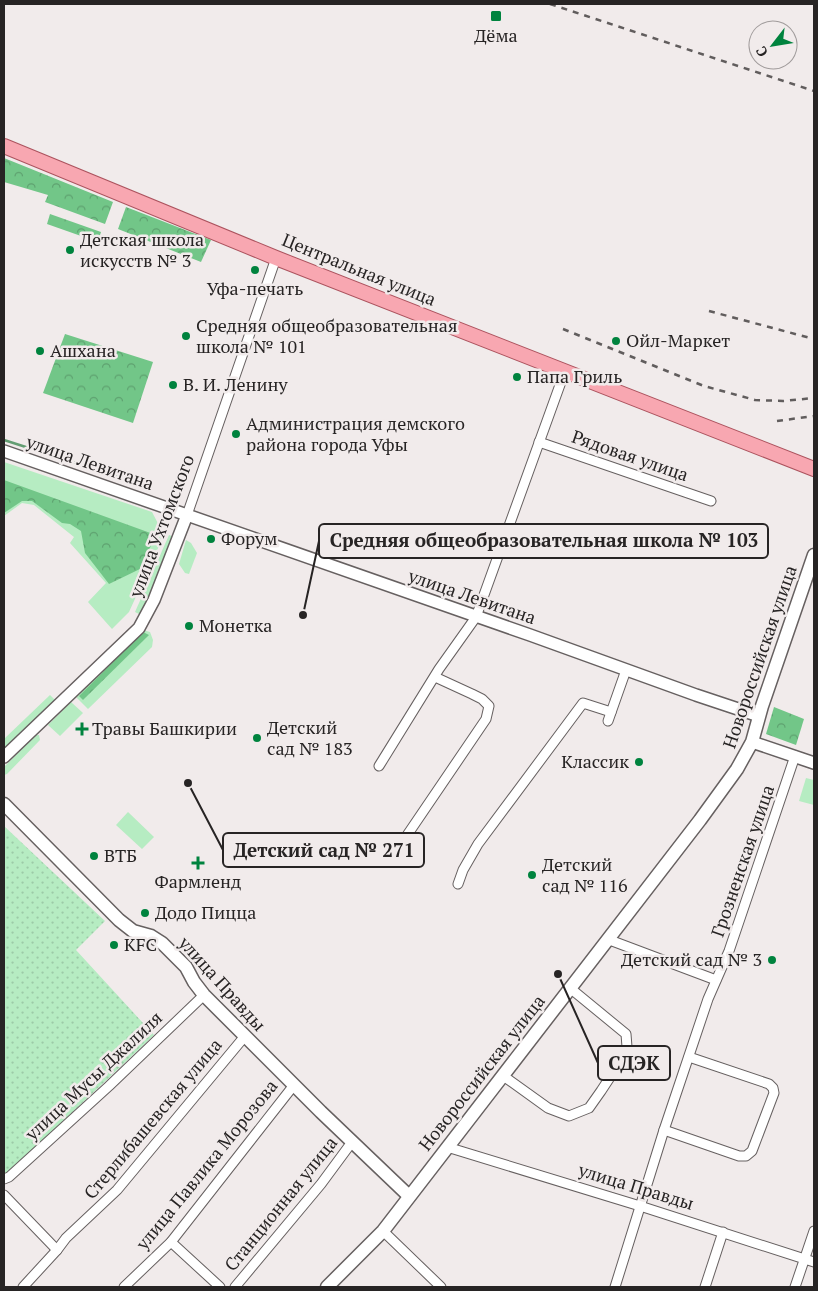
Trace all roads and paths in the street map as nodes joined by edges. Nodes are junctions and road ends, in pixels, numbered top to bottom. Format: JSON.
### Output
{"nodes":[{"id":1,"x":4,"y":146,"type":"edge"},
{"id":2,"x":276,"y":258,"type":"junction"},
{"id":3,"x":565,"y":371,"type":"junction"},
{"id":4,"x":539,"y":442,"type":"junction"},
{"id":5,"x":4,"y":451,"type":"edge"},
{"id":6,"x":814,"y":469,"type":"edge"},
{"id":7,"x":711,"y":501,"type":"dead end"},
{"id":8,"x":187,"y":515,"type":"junction"},
{"id":9,"x":814,"y":555,"type":"edge"},
{"id":10,"x":476,"y":617,"type":"junction"},
{"id":11,"x":626,"y":670,"type":"junction"},
{"id":12,"x":435,"y":677,"type":"junction"},
{"id":13,"x":611,"y":712,"type":"junction"},
{"id":14,"x":759,"y":716,"type":"junction"},
{"id":15,"x":608,"y":721,"type":"dead end"},
{"id":16,"x":752,"y":742,"type":"junction"},
{"id":17,"x":795,"y":756,"type":"junction"},
{"id":18,"x":4,"y":758,"type":"edge"},
{"id":19,"x":814,"y":763,"type":"edge"},
{"id":20,"x":379,"y":766,"type":"dead end"},
{"id":21,"x":4,"y":804,"type":"edge"},
{"id":22,"x":397,"y":850,"type":"dead end"},
{"id":23,"x":458,"y":884,"type":"dead end"},
{"id":24,"x":607,"y":939,"type":"junction"},
{"id":25,"x":716,"y":980,"type":"junction"},
{"id":26,"x":570,"y":988,"type":"junction"},
{"id":27,"x":204,"y":995,"type":"junction"},
{"id":28,"x":245,"y":1036,"type":"junction"},
{"id":29,"x":689,"y":1057,"type":"junction"},
{"id":30,"x":502,"y":1075,"type":"junction"},
{"id":31,"x":294,"y":1085,"type":"junction"},
{"id":32,"x":664,"y":1130,"type":"junction"},
{"id":33,"x":352,"y":1142,"type":"junction"},
{"id":34,"x":446,"y":1148,"type":"junction"},
{"id":35,"x":4,"y":1179,"type":"edge"},
{"id":36,"x":4,"y":1195,"type":"edge"},
{"id":37,"x":409,"y":1196,"type":"junction"},
{"id":38,"x":640,"y":1206,"type":"junction"},
{"id":39,"x":383,"y":1231,"type":"junction"},
{"id":40,"x":814,"y":1231,"type":"edge"},
{"id":41,"x":723,"y":1232,"type":"junction"},
{"id":42,"x":171,"y":1242,"type":"junction"},
{"id":43,"x":57,"y":1250,"type":"junction"},
{"id":44,"x":804,"y":1258,"type":"junction"},
{"id":45,"x":814,"y":1262,"type":"edge"},
{"id":46,"x":23,"y":1287,"type":"edge"},
{"id":47,"x":124,"y":1287,"type":"edge"},
{"id":48,"x":220,"y":1287,"type":"edge"},
{"id":49,"x":235,"y":1287,"type":"edge"},
{"id":50,"x":329,"y":1287,"type":"edge"},
{"id":51,"x":440,"y":1287,"type":"edge"},
{"id":52,"x":615,"y":1287,"type":"edge"},
{"id":53,"x":705,"y":1287,"type":"edge"},
{"id":54,"x":795,"y":1287,"type":"edge"}],
"edges":[{"from":1,"to":2,"type":"main road","name":"Центральная улица"},
{"from":2,"to":3,"type":"main road","name":"Центральная улица"},
{"from":2,"to":8,"type":"street","name":"улица Ухтомского"},
{"from":3,"to":4,"type":"street"},
{"from":3,"to":6,"type":"main road","name":"Центральная улица"},
{"from":4,"to":7,"type":"street","name":"Рядовая улица"},
{"from":4,"to":10,"type":"street"},
{"from":5,"to":8,"type":"street","name":"улица Левитана"},
{"from":8,"to":10,"type":"street","name":"улица Левитана"},
{"from":8,"to":18,"type":"street","name":"улица Ухтомского"},
{"from":9,"to":14,"type":"main road","name":"Новороссийская улица"},
{"from":10,"to":11,"type":"street","name":"улица Левитана"},
{"from":10,"to":12,"type":"street"},
{"from":11,"to":13,"type":"street"},
{"from":11,"to":14,"type":"street","name":"улица Левитана"},
{"from":12,"to":20,"type":"street"},
{"from":12,"to":22,"type":"street"},
{"from":13,"to":15,"type":"street"},
{"from":13,"to":23,"type":"street"},
{"from":14,"to":16,"type":"main road","name":"Новороссийская улица"},
{"from":16,"to":17,"type":"street"},
{"from":16,"to":24,"type":"main road","name":"Новороссийская улица"},
{"from":17,"to":19,"type":"street"},
{"from":17,"to":25,"type":"street","name":"Грозненская улица"},
{"from":21,"to":27,"type":"main road","name":"улица Правды"},
{"from":24,"to":25,"type":"street"},
{"from":24,"to":26,"type":"main road","name":"Новороссийская улица"},
{"from":25,"to":29,"type":"street","name":"Грозненская улица"},
{"from":26,"to":30,"type":"main road","name":"Новороссийская улица"},
{"from":26,"to":30,"type":"street"},
{"from":27,"to":28,"type":"main road","name":"улица Правды"},
{"from":27,"to":35,"type":"street","name":"улица Мусы Джалиля"},
{"from":28,"to":31,"type":"main road","name":"улица Правды"},
{"from":28,"to":43,"type":"street","name":"Стерлибашевская улица"},
{"from":29,"to":32,"type":"street","name":"Грозненская улица"},
{"from":29,"to":32,"type":"street"},
{"from":30,"to":34,"type":"main road","name":"Новороссийская улица"},
{"from":31,"to":33,"type":"main road","name":"улица Правды"},
{"from":31,"to":42,"type":"street","name":"улица Павлика Морозова"},
{"from":32,"to":38,"type":"street","name":"Грозненская улица"},
{"from":33,"to":37,"type":"main road","name":"улица Правды"},
{"from":33,"to":49,"type":"street","name":"Станционная улица"},
{"from":34,"to":37,"type":"main road","name":"Новороссийская улица"},
{"from":34,"to":38,"type":"street","name":"улица Правды"},
{"from":36,"to":43,"type":"street"},
{"from":37,"to":39,"type":"main road","name":"Новороссийская улица"},
{"from":38,"to":41,"type":"street","name":"улица Правды"},
{"from":38,"to":52,"type":"street","name":"Грозненская улица"},
{"from":39,"to":50,"type":"main road","name":"Новороссийская улица"},
{"from":39,"to":51,"type":"street"},
{"from":40,"to":44,"type":"street"},
{"from":41,"to":44,"type":"street","name":"улица Правды"},
{"from":41,"to":53,"type":"street"},
{"from":42,"to":47,"type":"street","name":"улица Павлика Морозова"},
{"from":42,"to":48,"type":"street"},
{"from":43,"to":46,"type":"street","name":"Стерлибашевская улица"},
{"from":44,"to":45,"type":"street","name":"улица Правды"},
{"from":44,"to":54,"type":"street"}]}
